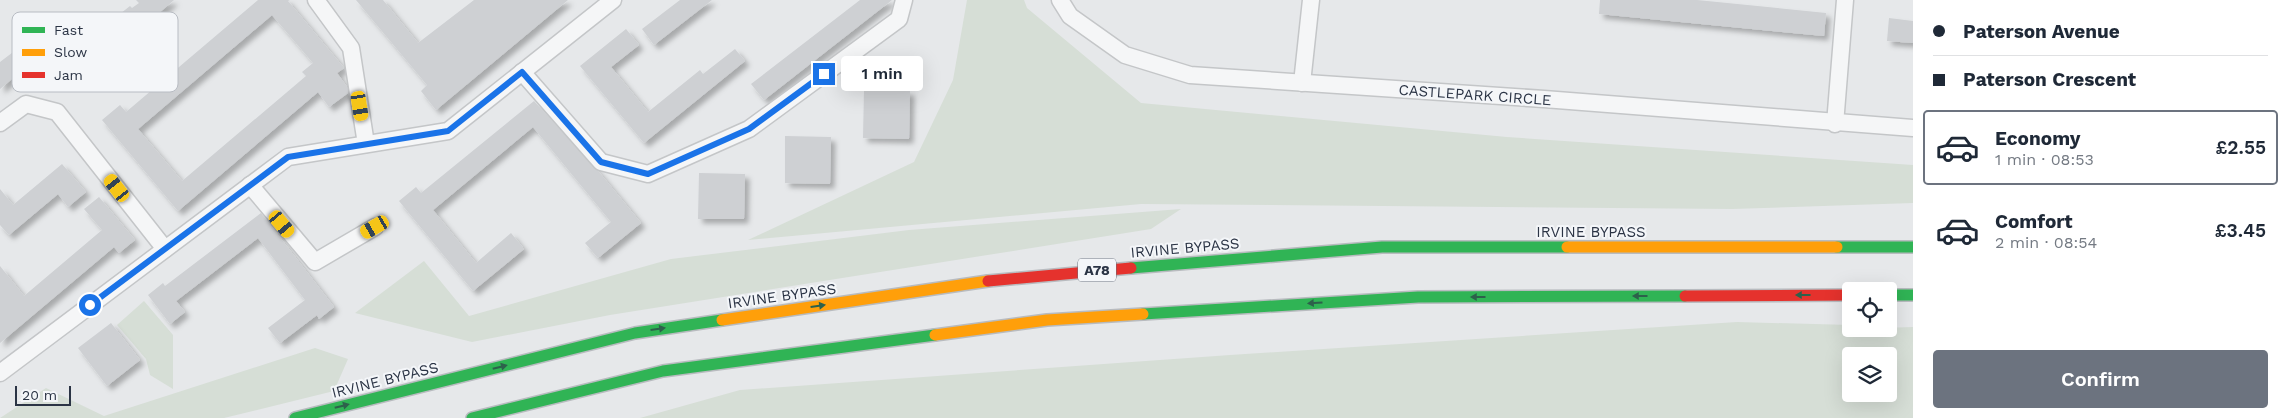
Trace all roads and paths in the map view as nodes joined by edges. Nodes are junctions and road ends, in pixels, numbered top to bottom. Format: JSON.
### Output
{"nodes":[{"id":1,"x":316,"y":0,"type":"edge"},
{"id":2,"x":612,"y":0,"type":"edge"},
{"id":3,"x":904,"y":0,"type":"edge"},
{"id":4,"x":1060,"y":0,"type":"edge"},
{"id":5,"x":1311,"y":0,"type":"edge"},
{"id":6,"x":1845,"y":0,"type":"edge"},
{"id":7,"x":522,"y":72,"type":"junction"},
{"id":8,"x":1302,"y":84,"type":"junction"},
{"id":9,"x":0,"y":123,"type":"edge"},
{"id":10,"x":1835,"y":124,"type":"junction"},
{"id":11,"x":1913,"y":128,"type":"edge"},
{"id":12,"x":366,"y":144,"type":"junction"},
{"id":13,"x":250,"y":185,"type":"junction"},
{"id":14,"x":375,"y":227,"type":"dead end"},
{"id":15,"x":1913,"y":247,"type":"edge"},
{"id":16,"x":165,"y":249,"type":"junction"},
{"id":17,"x":1842,"y":295,"type":"edge"},
{"id":18,"x":1897,"y":295,"type":"edge"},
{"id":19,"x":1913,"y":295,"type":"edge"},
{"id":20,"x":0,"y":372,"type":"edge"},
{"id":21,"x":295,"y":418,"type":"edge"},
{"id":22,"x":472,"y":418,"type":"edge"}],
"edges":[{"from":1,"to":12,"type":"street"},
{"from":2,"to":7,"type":"street"},
{"from":3,"to":7,"type":"street"},
{"from":4,"to":8,"type":"street","name":"CASTLEPARK CIRCLE"},
{"from":5,"to":8,"type":"street"},
{"from":6,"to":10,"type":"street"},
{"from":7,"to":12,"type":"street"},
{"from":8,"to":10,"type":"street","name":"CASTLEPARK CIRCLE"},
{"from":9,"to":16,"type":"street"},
{"from":10,"to":11,"type":"street","name":"CASTLEPARK CIRCLE"},
{"from":12,"to":13,"type":"street"},
{"from":13,"to":14,"type":"street"},
{"from":13,"to":16,"type":"street"},
{"from":21,"to":15,"type":"highway","name":"IRVINE BYPASS","number":"A78","one_way":true},
{"from":16,"to":20,"type":"street"},
{"from":17,"to":22,"type":"highway","one_way":true},
{"from":18,"to":19,"type":"highway"}]}
